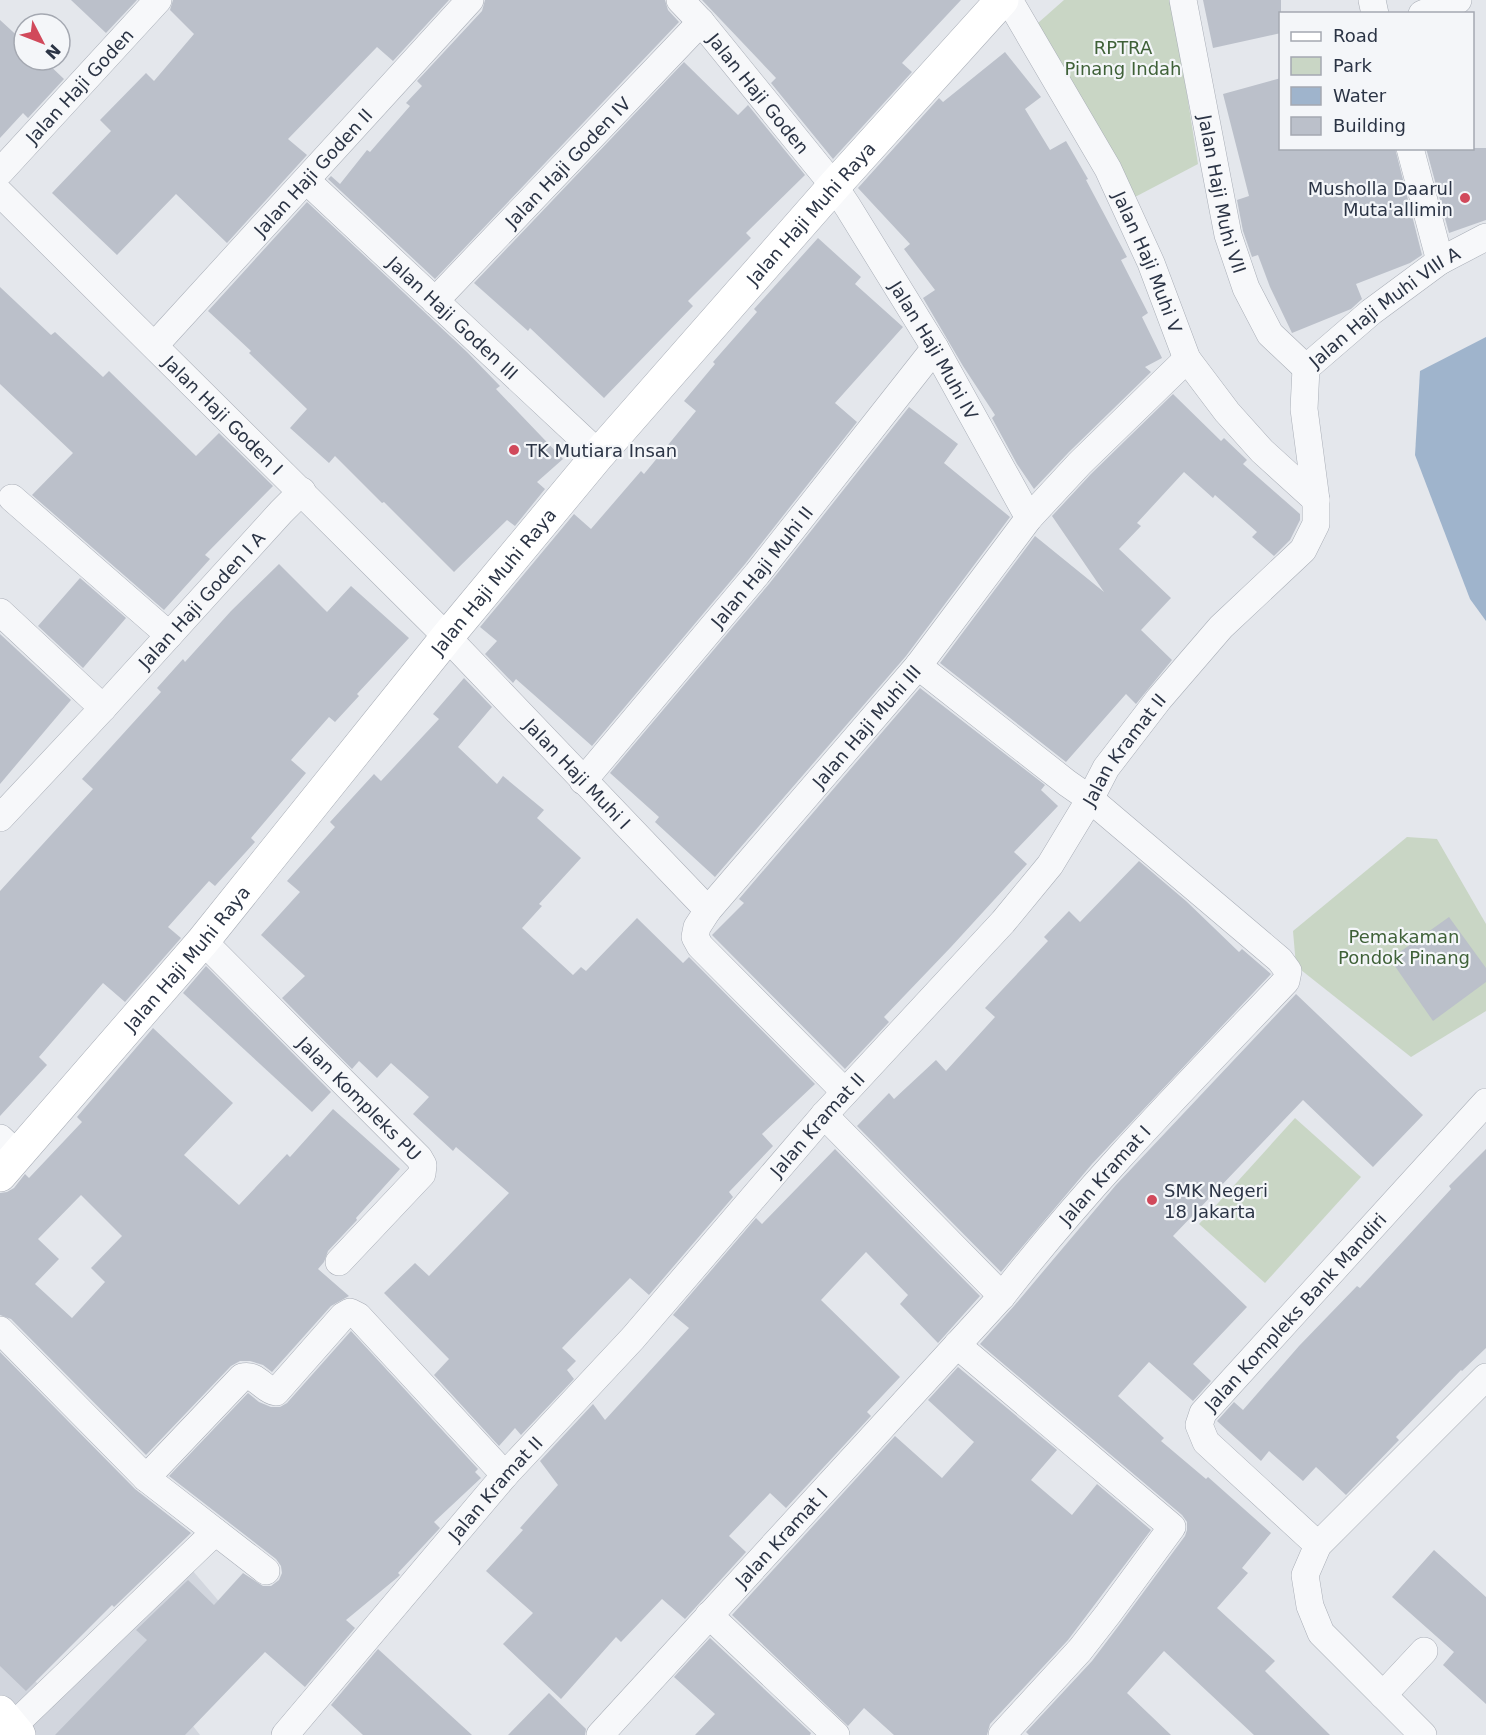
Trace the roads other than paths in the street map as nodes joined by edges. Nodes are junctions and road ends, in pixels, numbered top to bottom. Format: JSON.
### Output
{"nodes":[{"id":1,"x":158,"y":0,"type":"edge"},
{"id":2,"x":470,"y":0,"type":"edge"},
{"id":3,"x":680,"y":0,"type":"edge"},
{"id":4,"x":1183,"y":0,"type":"edge"},
{"id":5,"x":1458,"y":0,"type":"edge"},
{"id":6,"x":995,"y":3,"type":"edge"},
{"id":7,"x":1427,"y":12,"type":"edge"},
{"id":8,"x":701,"y":22,"type":"junction"},
{"id":9,"x":1411,"y":150,"type":"edge"},
{"id":10,"x":0,"y":172,"type":"edge"},
{"id":11,"x":307,"y":181,"type":"junction"},
{"id":12,"x":834,"y":186,"type":"junction"},
{"id":13,"x":0,"y":193,"type":"edge"},
{"id":14,"x":1486,"y":237,"type":"edge"},
{"id":15,"x":1440,"y":261,"type":"junction"},
{"id":16,"x":435,"y":301,"type":"junction"},
{"id":17,"x":155,"y":345,"type":"junction"},
{"id":18,"x":935,"y":348,"type":"junction"},
{"id":19,"x":1187,"y":359,"type":"junction"},
{"id":20,"x":1306,"y":368,"type":"junction"},
{"id":21,"x":598,"y":454,"type":"junction"},
{"id":22,"x":302,"y":491,"type":"junction"},
{"id":23,"x":12,"y":498,"type":"dead end"},
{"id":24,"x":1316,"y":500,"type":"junction"},
{"id":25,"x":1029,"y":518,"type":"junction"},
{"id":26,"x":0,"y":612,"type":"edge"},
{"id":27,"x":169,"y":635,"type":"junction"},
{"id":28,"x":447,"y":637,"type":"junction"},
{"id":29,"x":918,"y":666,"type":"junction"},
{"id":30,"x":103,"y":708,"type":"junction"},
{"id":31,"x":583,"y":781,"type":"junction"},
{"id":32,"x":1090,"y":799,"type":"junction"},
{"id":33,"x":0,"y":818,"type":"edge"},
{"id":34,"x":708,"y":910,"type":"junction"},
{"id":35,"x":203,"y":941,"type":"junction"},
{"id":36,"x":845,"y":1092,"type":"junction"},
{"id":37,"x":1486,"y":1101,"type":"edge"},
{"id":38,"x":824,"y":1115,"type":"junction"},
{"id":39,"x":6,"y":1156,"type":"edge"},
{"id":40,"x":339,"y":1262,"type":"dead end"},
{"id":41,"x":1002,"y":1296,"type":"junction"},
{"id":42,"x":0,"y":1330,"type":"edge"},
{"id":43,"x":957,"y":1345,"type":"junction"},
{"id":44,"x":1486,"y":1377,"type":"edge"},
{"id":45,"x":505,"y":1475,"type":"junction"},
{"id":46,"x":146,"y":1478,"type":"junction"},
{"id":47,"x":215,"y":1532,"type":"junction"},
{"id":48,"x":1318,"y":1545,"type":"junction"},
{"id":49,"x":266,"y":1571,"type":"dead end"},
{"id":50,"x":709,"y":1615,"type":"junction"},
{"id":51,"x":1424,"y":1651,"type":"dead end"},
{"id":52,"x":1383,"y":1695,"type":"junction"},
{"id":53,"x":10,"y":1725,"type":"edge"},
{"id":54,"x":285,"y":1735,"type":"edge"},
{"id":55,"x":600,"y":1735,"type":"edge"},
{"id":56,"x":836,"y":1735,"type":"edge"},
{"id":57,"x":1002,"y":1735,"type":"edge"},
{"id":58,"x":1423,"y":1735,"type":"edge"}],
"edges":[{"from":1,"to":10,"type":"street","name":"Jalan Haji Goden"},
{"from":2,"to":11,"type":"street","name":"Jalan Haji Goden II"},
{"from":3,"to":8,"type":"street","name":"Jalan Haji Goden"},
{"from":4,"to":20,"type":"street","name":"Jalan Haji Muhi VII"},
{"from":5,"to":7,"type":"street"},
{"from":6,"to":12,"type":"street","name":"Jalan Haji Muhi Raya"},
{"from":6,"to":19,"type":"street","name":"Jalan Haji Muhi V"},
{"from":8,"to":12,"type":"street","name":"Jalan Haji Goden"},
{"from":8,"to":16,"type":"street","name":"Jalan Haji Goden IV"},
{"from":9,"to":15,"type":"street"},
{"from":11,"to":16,"type":"street","name":"Jalan Haji Goden III"},
{"from":11,"to":17,"type":"street","name":"Jalan Haji Goden II"},
{"from":12,"to":18,"type":"street","name":"Jalan Haji Muhi IV"},
{"from":12,"to":21,"type":"street","name":"Jalan Haji Muhi Raya"},
{"from":13,"to":17,"type":"street","name":"Jalan Haji Goden I"},
{"from":14,"to":15,"type":"street","name":"Jalan Haji Muhi VIII A"},
{"from":15,"to":20,"type":"street","name":"Jalan Haji Muhi VIII A"},
{"from":16,"to":21,"type":"street","name":"Jalan Haji Goden III"},
{"from":17,"to":22,"type":"street","name":"Jalan Haji Goden I"},
{"from":18,"to":25,"type":"street","name":"Jalan Haji Muhi IV"},
{"from":18,"to":31,"type":"street","name":"Jalan Haji Muhi II"},
{"from":19,"to":24,"type":"street","name":"Jalan Haji Muhi V"},
{"from":19,"to":25,"type":"street","name":"Jalan Haji Muhi III"},
{"from":20,"to":24,"type":"street","name":"Jalan Haji Muhi VIII A"},
{"from":21,"to":28,"type":"street","name":"Jalan Haji Muhi Raya"},
{"from":22,"to":27,"type":"street","name":"Jalan Haji Goden I A"},
{"from":22,"to":28,"type":"street","name":"Jalan Haji Goden I"},
{"from":23,"to":27,"type":"street"},
{"from":24,"to":32,"type":"street","name":"Jalan Kramat II"},
{"from":25,"to":29,"type":"street","name":"Jalan Haji Muhi III"},
{"from":26,"to":30,"type":"street"},
{"from":27,"to":30,"type":"street","name":"Jalan Haji Goden I A"},
{"from":28,"to":31,"type":"street","name":"Jalan Haji Muhi I"},
{"from":28,"to":35,"type":"street","name":"Jalan Haji Muhi Raya"},
{"from":29,"to":32,"type":"street","name":"Jalan Kramat I"},
{"from":29,"to":34,"type":"street","name":"Jalan Haji Muhi III"},
{"from":30,"to":33,"type":"street","name":"Jalan Haji Goden I A"},
{"from":31,"to":34,"type":"street","name":"Jalan Haji Muhi I"},
{"from":32,"to":36,"type":"street","name":"Jalan Kramat II"},
{"from":32,"to":41,"type":"street","name":"Jalan Kramat I"},
{"from":34,"to":36,"type":"street","name":"Jalan Haji Muhi III"},
{"from":35,"to":39,"type":"street","name":"Jalan Haji Muhi Raya"},
{"from":35,"to":40,"type":"street","name":"Jalan Kompleks PU"},
{"from":36,"to":38,"type":"street","name":"Jalan Kramat II"},
{"from":37,"to":48,"type":"street","name":"Jalan Kompleks Bank Mandiri"},
{"from":38,"to":41,"type":"street"},
{"from":38,"to":45,"type":"street","name":"Jalan Kramat II"},
{"from":41,"to":43,"type":"street","name":"Jalan Kramat I"},
{"from":42,"to":46,"type":"street"},
{"from":43,"to":50,"type":"street","name":"Jalan Kramat I"},
{"from":43,"to":57,"type":"street"},
{"from":44,"to":48,"type":"street"},
{"from":45,"to":46,"type":"street"},
{"from":45,"to":54,"type":"street","name":"Jalan Kramat II"},
{"from":46,"to":47,"type":"street"},
{"from":47,"to":49,"type":"street"},
{"from":47,"to":53,"type":"street"},
{"from":48,"to":52,"type":"street"},
{"from":50,"to":55,"type":"street","name":"Jalan Kramat I"},
{"from":50,"to":56,"type":"street"},
{"from":51,"to":52,"type":"street"},
{"from":52,"to":58,"type":"street"}]}
